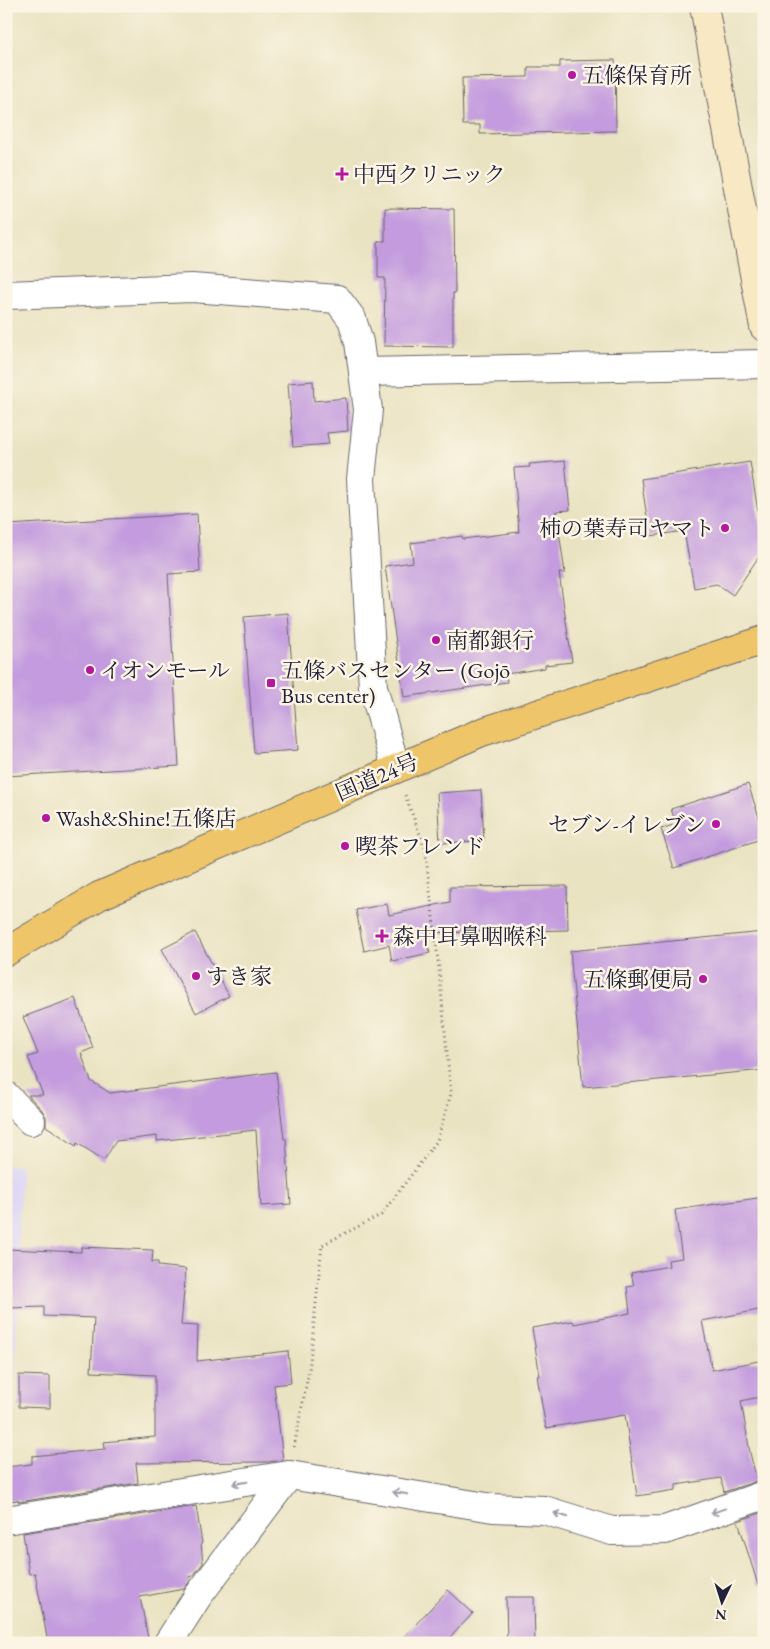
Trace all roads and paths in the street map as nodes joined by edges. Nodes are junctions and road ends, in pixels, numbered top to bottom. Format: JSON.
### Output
{"nodes":[{"id":1,"x":704,"y":6,"type":"edge"},
{"id":2,"x":6,"y":295,"type":"edge"},
{"id":3,"x":764,"y":327,"type":"edge"},
{"id":4,"x":764,"y":364,"type":"edge"},
{"id":5,"x":363,"y":372,"type":"junction"},
{"id":6,"x":764,"y":640,"type":"edge"},
{"id":7,"x":396,"y":769,"type":"junction"},
{"id":8,"x":6,"y":952,"type":"edge"},
{"id":9,"x":6,"y":1096,"type":"edge"},
{"id":10,"x":31,"y":1121,"type":"dead end"},
{"id":11,"x":289,"y":1475,"type":"junction"},
{"id":12,"x":764,"y":1495,"type":"edge"},
{"id":13,"x":6,"y":1520,"type":"edge"},
{"id":14,"x":168,"y":1643,"type":"edge"}],
"edges":[{"from":1,"to":3,"type":"street"},
{"from":2,"to":5,"type":"street"},
{"from":4,"to":5,"type":"street"},
{"from":5,"to":7,"type":"street"},
{"from":6,"to":7,"type":"highway","name":"国道24号"},
{"from":7,"to":8,"type":"highway","name":"国道24号"},
{"from":7,"to":11,"type":"path"},
{"from":9,"to":10,"type":"street"},
{"from":12,"to":11,"type":"street","one_way":true},
{"from":11,"to":13,"type":"street","one_way":true},
{"from":11,"to":14,"type":"street"}]}
